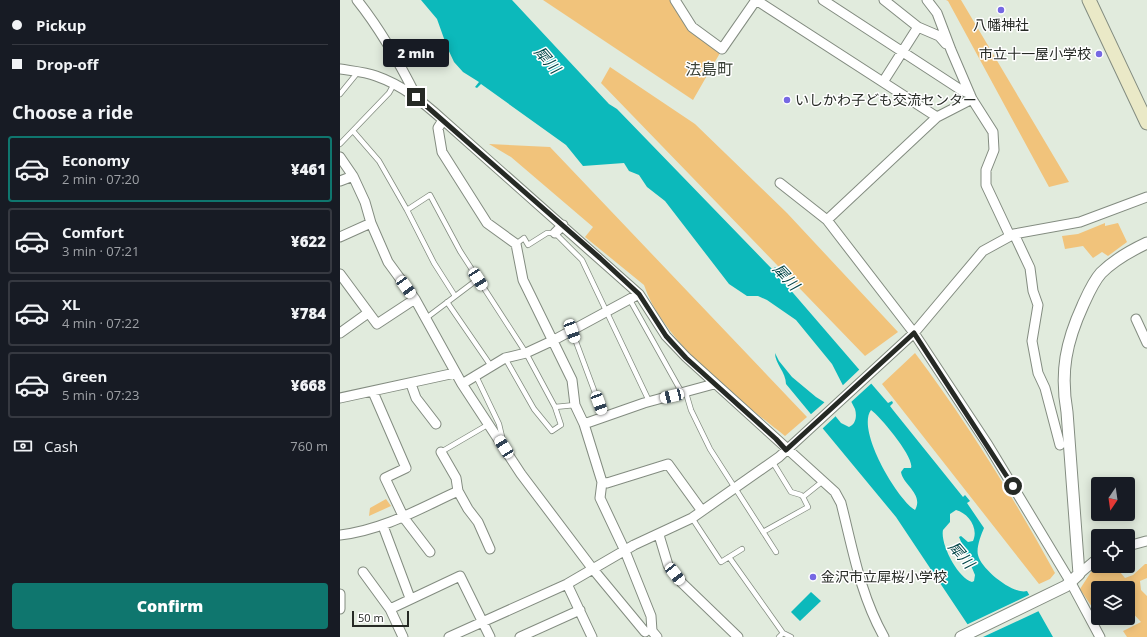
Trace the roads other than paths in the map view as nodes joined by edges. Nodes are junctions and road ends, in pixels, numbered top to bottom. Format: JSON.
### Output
{"nodes":[{"id":1,"x":357,"y":0,"type":"edge"},
{"id":2,"x":675,"y":0,"type":"edge"},
{"id":3,"x":756,"y":0,"type":"edge"},
{"id":4,"x":823,"y":0,"type":"edge"},
{"id":5,"x":884,"y":0,"type":"edge"},
{"id":6,"x":927,"y":0,"type":"edge"},
{"id":7,"x":1088,"y":0,"type":"edge"},
{"id":8,"x":918,"y":27,"type":"junction"},
{"id":9,"x":951,"y":50,"type":"junction"},
{"id":10,"x":902,"y":52,"type":"junction"},
{"id":11,"x":340,"y":68,"type":"edge"},
{"id":12,"x":358,"y":72,"type":"junction"},
{"id":13,"x":883,"y":82,"type":"junction"},
{"id":14,"x":394,"y":84,"type":"junction"},
{"id":15,"x":340,"y":94,"type":"edge"},
{"id":16,"x":416,"y":97,"type":"junction"},
{"id":17,"x":971,"y":97,"type":"junction"},
{"id":18,"x":1145,"y":115,"type":"edge"},
{"id":19,"x":937,"y":117,"type":"junction"},
{"id":20,"x":443,"y":120,"type":"junction"},
{"id":21,"x":353,"y":131,"type":"junction"},
{"id":22,"x":340,"y":144,"type":"edge"},
{"id":23,"x":340,"y":157,"type":"edge"},
{"id":24,"x":353,"y":176,"type":"junction"},
{"id":25,"x":340,"y":181,"type":"edge"},
{"id":26,"x":780,"y":183,"type":"dead end"},
{"id":27,"x":1147,"y":197,"type":"edge"},
{"id":28,"x":406,"y":210,"type":"junction"},
{"id":29,"x":827,"y":220,"type":"junction"},
{"id":30,"x":371,"y":223,"type":"junction"},
{"id":31,"x":563,"y":225,"type":"junction"},
{"id":32,"x":555,"y":233,"type":"junction"},
{"id":33,"x":1012,"y":235,"type":"junction"},
{"id":34,"x":340,"y":237,"type":"edge"},
{"id":35,"x":1147,"y":243,"type":"edge"},
{"id":36,"x":516,"y":244,"type":"junction"},
{"id":37,"x":340,"y":274,"type":"edge"},
{"id":38,"x":478,"y":279,"type":"junction"},
{"id":39,"x":639,"y":294,"type":"junction"},
{"id":40,"x":455,"y":296,"type":"junction"},
{"id":41,"x":414,"y":299,"type":"junction"},
{"id":42,"x":630,"y":300,"type":"junction"},
{"id":43,"x":447,"y":302,"type":"junction"},
{"id":44,"x":607,"y":312,"type":"junction"},
{"id":45,"x":368,"y":313,"type":"junction"},
{"id":46,"x":425,"y":319,"type":"junction"},
{"id":47,"x":1136,"y":319,"type":"dead end"},
{"id":48,"x":572,"y":331,"type":"junction"},
{"id":49,"x":340,"y":333,"type":"edge"},
{"id":50,"x":913,"y":333,"type":"junction"},
{"id":51,"x":554,"y":340,"type":"junction"},
{"id":52,"x":1147,"y":343,"type":"edge"},
{"id":53,"x":526,"y":353,"type":"junction"},
{"id":54,"x":505,"y":358,"type":"junction"},
{"id":55,"x":491,"y":366,"type":"junction"},
{"id":56,"x":455,"y":373,"type":"junction"},
{"id":57,"x":476,"y":376,"type":"junction"},
{"id":58,"x":411,"y":384,"type":"junction"},
{"id":59,"x":462,"y":384,"type":"junction"},
{"id":60,"x":714,"y":384,"type":"junction"},
{"id":61,"x":372,"y":392,"type":"junction"},
{"id":62,"x":684,"y":393,"type":"junction"},
{"id":63,"x":340,"y":398,"type":"edge"},
{"id":64,"x":649,"y":401,"type":"junction"},
{"id":65,"x":576,"y":405,"type":"junction"},
{"id":66,"x":555,"y":407,"type":"junction"},
{"id":67,"x":604,"y":417,"type":"junction"},
{"id":68,"x":436,"y":424,"type":"dead end"},
{"id":69,"x":489,"y":424,"type":"junction"},
{"id":70,"x":584,"y":424,"type":"junction"},
{"id":71,"x":1060,"y":445,"type":"dead end"},
{"id":72,"x":504,"y":447,"type":"junction"},
{"id":73,"x":787,"y":449,"type":"junction"},
{"id":74,"x":441,"y":452,"type":"joint"},
{"id":75,"x":772,"y":461,"type":"junction"},
{"id":76,"x":824,"y":481,"type":"junction"},
{"id":77,"x":602,"y":482,"type":"junction"},
{"id":78,"x":736,"y":487,"type":"junction"},
{"id":79,"x":458,"y":490,"type":"junction"},
{"id":80,"x":803,"y":497,"type":"junction"},
{"id":81,"x":702,"y":511,"type":"junction"},
{"id":82,"x":404,"y":518,"type":"junction"},
{"id":83,"x":692,"y":518,"type":"junction"},
{"id":84,"x":383,"y":526,"type":"junction"},
{"id":85,"x":763,"y":532,"type":"junction"},
{"id":86,"x":659,"y":535,"type":"junction"},
{"id":87,"x":340,"y":536,"type":"edge"},
{"id":88,"x":1146,"y":541,"type":"dead end"},
{"id":89,"x":1135,"y":544,"type":"edge"},
{"id":90,"x":490,"y":549,"type":"dead end"},
{"id":91,"x":742,"y":549,"type":"dead end"},
{"id":92,"x":625,"y":551,"type":"junction"},
{"id":93,"x":430,"y":552,"type":"dead end"},
{"id":94,"x":776,"y":552,"type":"dead end"},
{"id":95,"x":729,"y":557,"type":"junction"},
{"id":96,"x":1091,"y":564,"type":"edge"},
{"id":97,"x":592,"y":568,"type":"junction"},
{"id":98,"x":363,"y":572,"type":"dead end"},
{"id":99,"x":1072,"y":580,"type":"junction"},
{"id":100,"x":567,"y":584,"type":"junction"},
{"id":101,"x":340,"y":594,"type":"edge"},
{"id":102,"x":410,"y":598,"type":"junction"},
{"id":103,"x":390,"y":608,"type":"junction"},
{"id":104,"x":340,"y":609,"type":"edge"},
{"id":105,"x":580,"y":610,"type":"junction"},
{"id":106,"x":482,"y":622,"type":"junction"},
{"id":107,"x":648,"y":634,"type":"edge"},
{"id":108,"x":781,"y":635,"type":"edge"},
{"id":109,"x":590,"y":636,"type":"edge"},
{"id":110,"x":403,"y":637,"type":"edge"},
{"id":111,"x":449,"y":637,"type":"edge"},
{"id":112,"x":490,"y":637,"type":"edge"},
{"id":113,"x":520,"y":637,"type":"edge"},
{"id":114,"x":738,"y":637,"type":"edge"},
{"id":115,"x":791,"y":637,"type":"edge"},
{"id":116,"x":884,"y":637,"type":"edge"},
{"id":117,"x":961,"y":637,"type":"edge"},
{"id":118,"x":1100,"y":637,"type":"edge"}],
"edges":[{"from":1,"to":16,"type":"street"},
{"from":2,"to":3,"type":"street"},
{"from":3,"to":13,"type":"street"},
{"from":4,"to":10,"type":"street"},
{"from":5,"to":8,"type":"street"},
{"from":6,"to":9,"type":"street"},
{"from":7,"to":18,"type":"main road"},
{"from":8,"to":9,"type":"street"},
{"from":8,"to":10,"type":"street"},
{"from":9,"to":17,"type":"street"},
{"from":10,"to":13,"type":"street"},
{"from":10,"to":17,"type":"street"},
{"from":11,"to":12,"type":"street"},
{"from":12,"to":14,"type":"street"},
{"from":12,"to":15,"type":"lane"},
{"from":13,"to":19,"type":"street"},
{"from":14,"to":16,"type":"street"},
{"from":14,"to":21,"type":"lane"},
{"from":16,"to":20,"type":"street"},
{"from":17,"to":19,"type":"street"},
{"from":17,"to":33,"type":"street"},
{"from":19,"to":29,"type":"street"},
{"from":20,"to":31,"type":"street"},
{"from":20,"to":36,"type":"street"},
{"from":21,"to":22,"type":"lane"},
{"from":21,"to":28,"type":"lane"},
{"from":23,"to":24,"type":"street"},
{"from":24,"to":25,"type":"street"},
{"from":24,"to":30,"type":"street"},
{"from":26,"to":29,"type":"street"},
{"from":27,"to":33,"type":"street"},
{"from":28,"to":38,"type":"lane"},
{"from":28,"to":40,"type":"lane"},
{"from":29,"to":50,"type":"street"},
{"from":30,"to":34,"type":"street"},
{"from":30,"to":41,"type":"street"},
{"from":31,"to":32,"type":"street"},
{"from":31,"to":39,"type":"street"},
{"from":32,"to":36,"type":"lane"},
{"from":32,"to":44,"type":"lane"},
{"from":33,"to":50,"type":"street"},
{"from":33,"to":71,"type":"street"},
{"from":35,"to":99,"type":"street"},
{"from":36,"to":51,"type":"street"},
{"from":37,"to":45,"type":"street"},
{"from":38,"to":40,"type":"lane"},
{"from":38,"to":53,"type":"lane"},
{"from":39,"to":42,"type":"street"},
{"from":39,"to":60,"type":"street"},
{"from":40,"to":43,"type":"lane"},
{"from":41,"to":45,"type":"street"},
{"from":41,"to":46,"type":"street"},
{"from":42,"to":44,"type":"street"},
{"from":42,"to":62,"type":"lane"},
{"from":43,"to":46,"type":"lane"},
{"from":43,"to":55,"type":"lane"},
{"from":44,"to":48,"type":"street"},
{"from":44,"to":64,"type":"lane"},
{"from":45,"to":49,"type":"street"},
{"from":46,"to":56,"type":"street"},
{"from":47,"to":52,"type":"street"},
{"from":48,"to":51,"type":"street"},
{"from":48,"to":67,"type":"lane"},
{"from":50,"to":73,"type":"street"},
{"from":50,"to":99,"type":"street"},
{"from":51,"to":53,"type":"street"},
{"from":51,"to":65,"type":"street"},
{"from":53,"to":54,"type":"street"},
{"from":53,"to":66,"type":"lane"},
{"from":54,"to":55,"type":"street"},
{"from":54,"to":66,"type":"lane"},
{"from":55,"to":57,"type":"street"},
{"from":56,"to":58,"type":"street"},
{"from":56,"to":59,"type":"street"},
{"from":57,"to":59,"type":"street"},
{"from":57,"to":72,"type":"lane"},
{"from":58,"to":61,"type":"street"},
{"from":58,"to":68,"type":"street"},
{"from":59,"to":69,"type":"street"},
{"from":60,"to":62,"type":"street"},
{"from":60,"to":73,"type":"street"},
{"from":61,"to":63,"type":"street"},
{"from":61,"to":82,"type":"street"},
{"from":62,"to":64,"type":"street"},
{"from":62,"to":78,"type":"lane"},
{"from":64,"to":67,"type":"street"},
{"from":65,"to":66,"type":"lane"},
{"from":65,"to":70,"type":"street"},
{"from":67,"to":70,"type":"street"},
{"from":69,"to":72,"type":"street"},
{"from":69,"to":74,"type":"lane"},
{"from":70,"to":77,"type":"street"},
{"from":72,"to":97,"type":"street"},
{"from":73,"to":75,"type":"street"},
{"from":73,"to":76,"type":"street"},
{"from":74,"to":79,"type":"street"},
{"from":75,"to":78,"type":"street"},
{"from":75,"to":80,"type":"lane"},
{"from":76,"to":80,"type":"lane"},
{"from":76,"to":116,"type":"street"},
{"from":77,"to":81,"type":"street"},
{"from":77,"to":92,"type":"street"},
{"from":78,"to":81,"type":"street"},
{"from":78,"to":85,"type":"lane"},
{"from":79,"to":82,"type":"street"},
{"from":79,"to":90,"type":"street"},
{"from":80,"to":85,"type":"lane"},
{"from":81,"to":83,"type":"street"},
{"from":82,"to":84,"type":"street"},
{"from":82,"to":93,"type":"street"},
{"from":83,"to":86,"type":"street"},
{"from":83,"to":95,"type":"lane"},
{"from":84,"to":87,"type":"street"},
{"from":84,"to":102,"type":"street"},
{"from":85,"to":94,"type":"lane"},
{"from":86,"to":92,"type":"street"},
{"from":86,"to":114,"type":"street"},
{"from":88,"to":89,"type":"street"},
{"from":91,"to":95,"type":"lane"},
{"from":92,"to":97,"type":"street"},
{"from":92,"to":107,"type":"street"},
{"from":95,"to":108,"type":"lane"},
{"from":96,"to":99,"type":"street"},
{"from":97,"to":100,"type":"street"},
{"from":97,"to":107,"type":"street"},
{"from":98,"to":103,"type":"street"},
{"from":99,"to":117,"type":"street"},
{"from":99,"to":118,"type":"street"},
{"from":100,"to":105,"type":"street"},
{"from":100,"to":106,"type":"street"},
{"from":101,"to":104,"type":"street"},
{"from":102,"to":103,"type":"street"},
{"from":102,"to":106,"type":"street"},
{"from":103,"to":110,"type":"street"},
{"from":105,"to":109,"type":"street"},
{"from":105,"to":113,"type":"street"},
{"from":106,"to":111,"type":"street"},
{"from":106,"to":112,"type":"street"},
{"from":108,"to":115,"type":"lane"}]}
